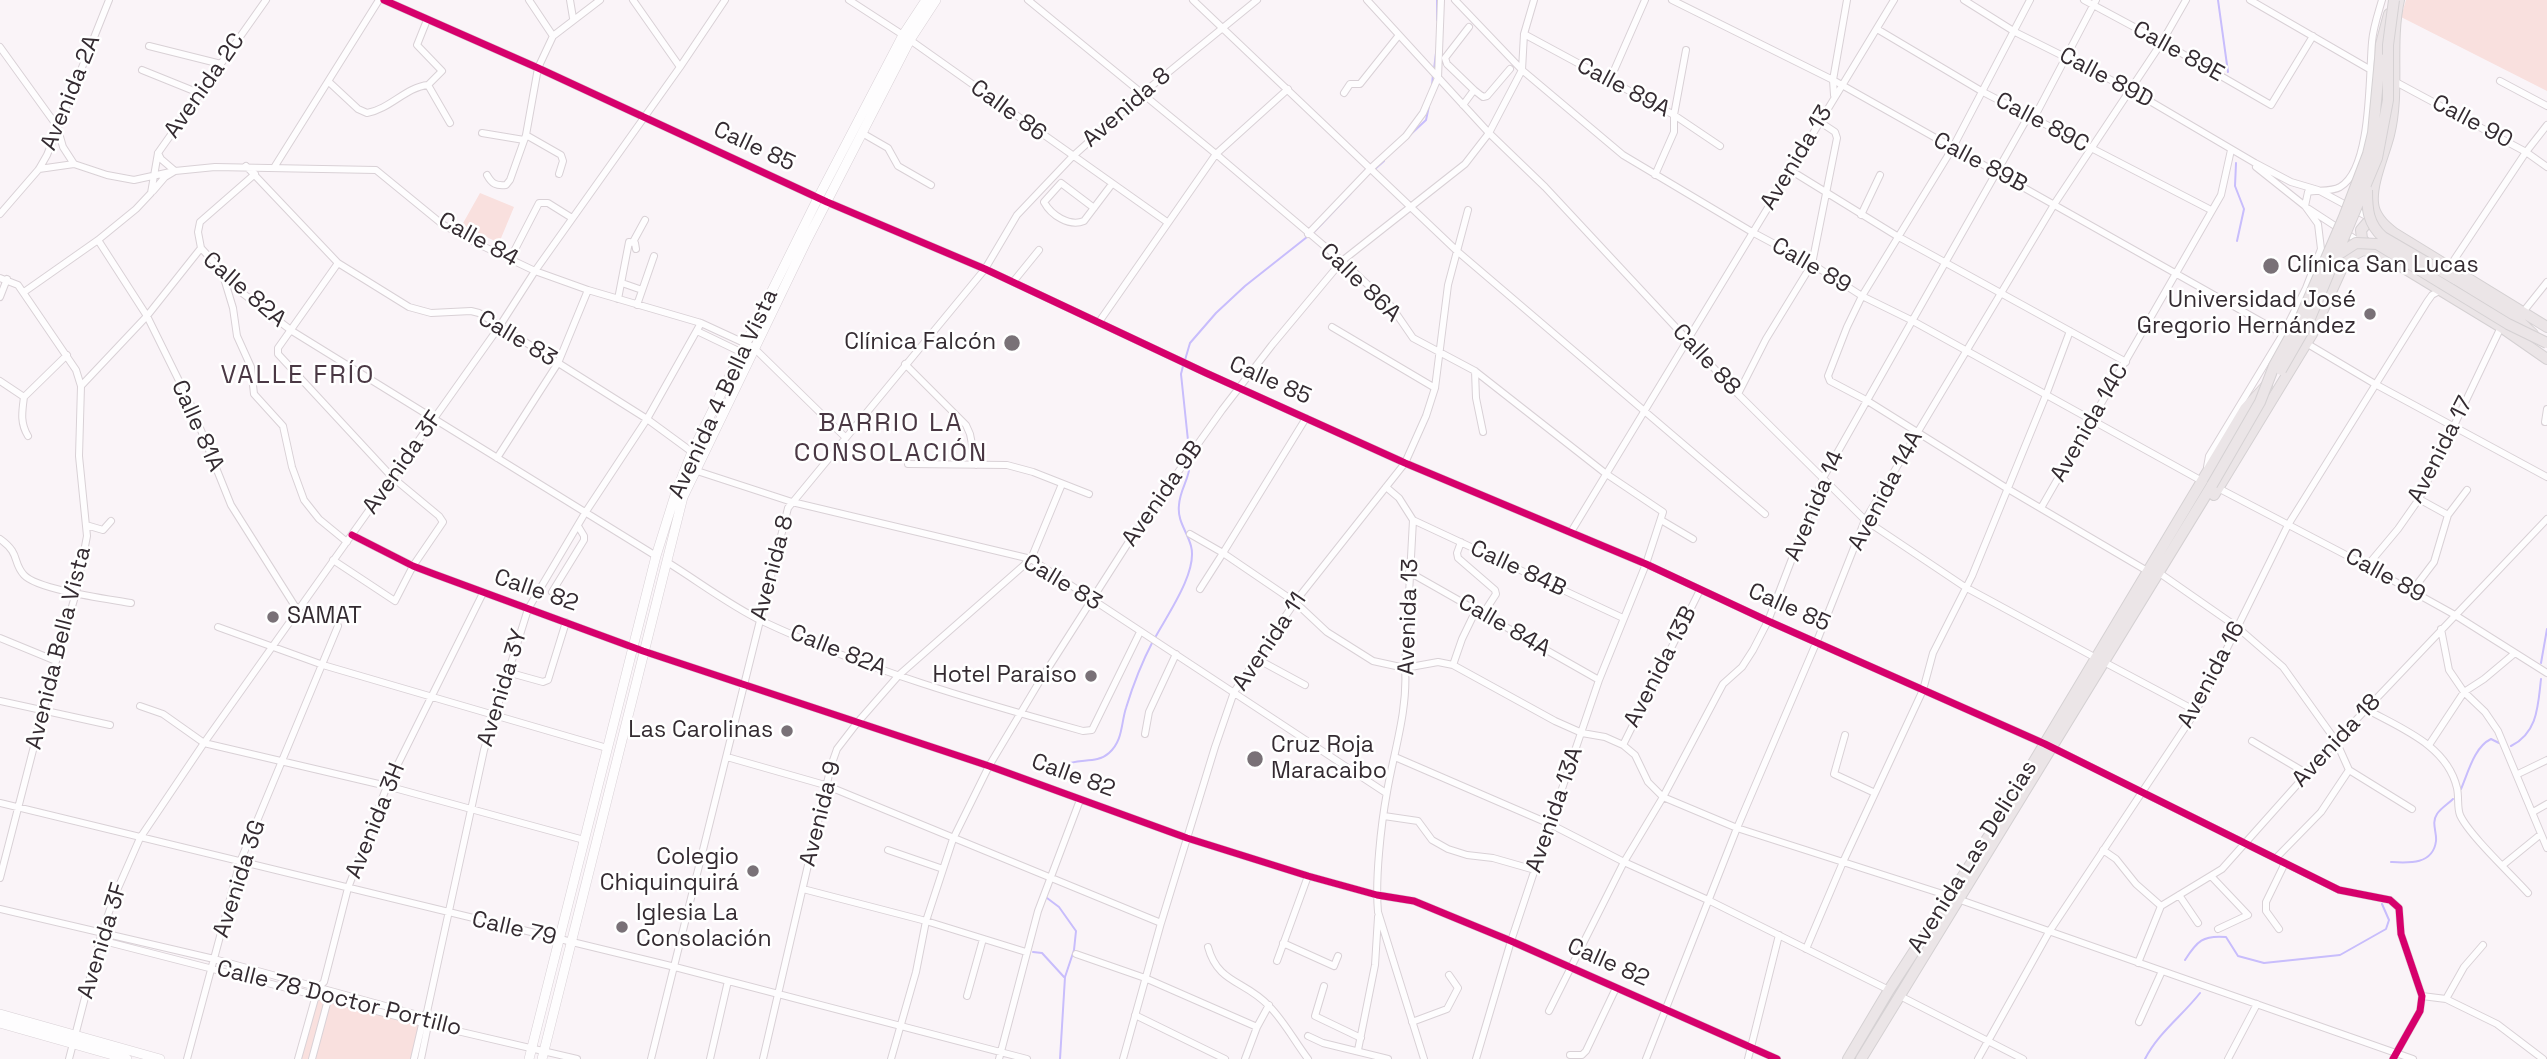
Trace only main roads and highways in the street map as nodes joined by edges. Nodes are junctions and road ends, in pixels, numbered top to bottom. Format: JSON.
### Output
{"nodes":[{"id":1,"x":2396,"y":0,"type":"edge"},
{"id":2,"x":2367,"y":184,"type":"junction"},
{"id":3,"x":2384,"y":226,"type":"junction"},
{"id":4,"x":2372,"y":251,"type":"junction"},
{"id":5,"x":2338,"y":255,"type":"junction"},
{"id":6,"x":2547,"y":327,"type":"edge"},
{"id":7,"x":2547,"y":345,"type":"edge"},
{"id":8,"x":2547,"y":359,"type":"edge"},
{"id":9,"x":2210,"y":482,"type":"junction"},
{"id":10,"x":2154,"y":572,"type":"junction"},
{"id":11,"x":1954,"y":898,"type":"junction"},
{"id":12,"x":1848,"y":1059,"type":"edge"},
{"id":13,"x":1861,"y":1059,"type":"edge"}],
"edges":[{"from":1,"to":2,"type":"main road","bridge":true},
{"from":1,"to":3,"type":"main road"},
{"from":1,"to":9,"type":"main road","bridge":true},
{"from":2,"to":5,"type":"main road","bridge":true},
{"from":2,"to":7,"type":"main road","bridge":true},
{"from":3,"to":4,"type":"main road"},
{"from":3,"to":6,"type":"main road"},
{"from":4,"to":8,"type":"main road"},
{"from":4,"to":9,"type":"main road"},
{"from":5,"to":7,"type":"main road","bridge":true},
{"from":5,"to":9,"type":"main road","bridge":true},
{"from":9,"to":10,"type":"main road"},
{"from":9,"to":10,"type":"main road"},
{"from":10,"to":11,"type":"main road"},
{"from":11,"to":12,"type":"main road","name":"Avenida Las Delicias"},
{"from":11,"to":13,"type":"main road"}]}
